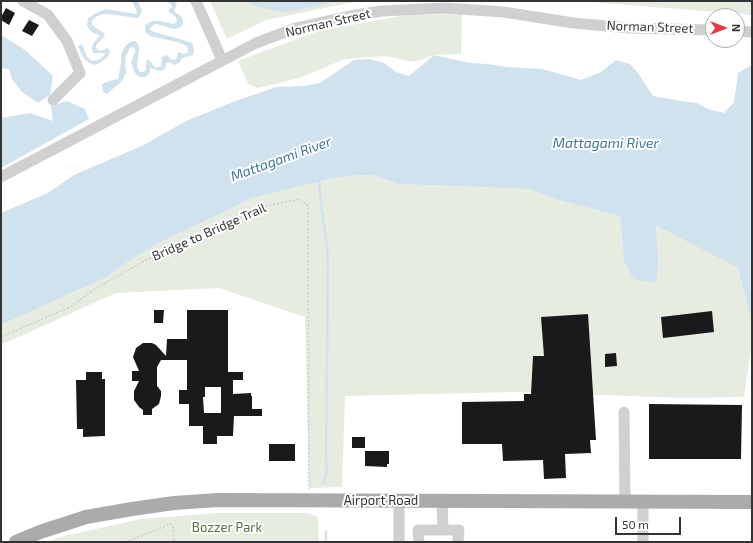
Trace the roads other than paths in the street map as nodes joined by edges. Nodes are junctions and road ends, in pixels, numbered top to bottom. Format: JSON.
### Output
{"nodes":[{"id":1,"x":23,"y":1,"type":"edge"},
{"id":2,"x":196,"y":1,"type":"edge"},
{"id":3,"x":705,"y":30,"type":"edge"},
{"id":4,"x":222,"y":60,"type":"junction"},
{"id":5,"x":52,"y":100,"type":"dead end"},
{"id":6,"x":1,"y":177,"type":"edge"},
{"id":7,"x":624,"y":412,"type":"dead end"},
{"id":8,"x":442,"y":501,"type":"junction"},
{"id":9,"x":625,"y":501,"type":"junction"},
{"id":10,"x":643,"y":501,"type":"junction"},
{"id":11,"x":399,"y":502,"type":"junction"},
{"id":12,"x":752,"y":502,"type":"edge"},
{"id":13,"x":443,"y":530,"type":"junction"},
{"id":14,"x":16,"y":542,"type":"edge"},
{"id":15,"x":399,"y":542,"type":"edge"},
{"id":16,"x":419,"y":542,"type":"edge"},
{"id":17,"x":458,"y":542,"type":"edge"},
{"id":18,"x":643,"y":542,"type":"edge"}],
"edges":[{"from":1,"to":5,"type":"street"},
{"from":2,"to":4,"type":"street"},
{"from":3,"to":4,"type":"street","name":"Norman Street"},
{"from":4,"to":6,"type":"street","name":"Norman Street"},
{"from":7,"to":9,"type":"street"},
{"from":8,"to":9,"type":"main road","name":"Airport Road"},
{"from":8,"to":11,"type":"main road","name":"Airport Road"},
{"from":8,"to":13,"type":"street"},
{"from":9,"to":10,"type":"main road","name":"Airport Road"},
{"from":10,"to":12,"type":"main road","name":"Airport Road"},
{"from":10,"to":18,"type":"street"},
{"from":11,"to":14,"type":"main road","name":"Airport Road"},
{"from":11,"to":15,"type":"street"},
{"from":13,"to":16,"type":"street"},
{"from":13,"to":17,"type":"street"}]}
